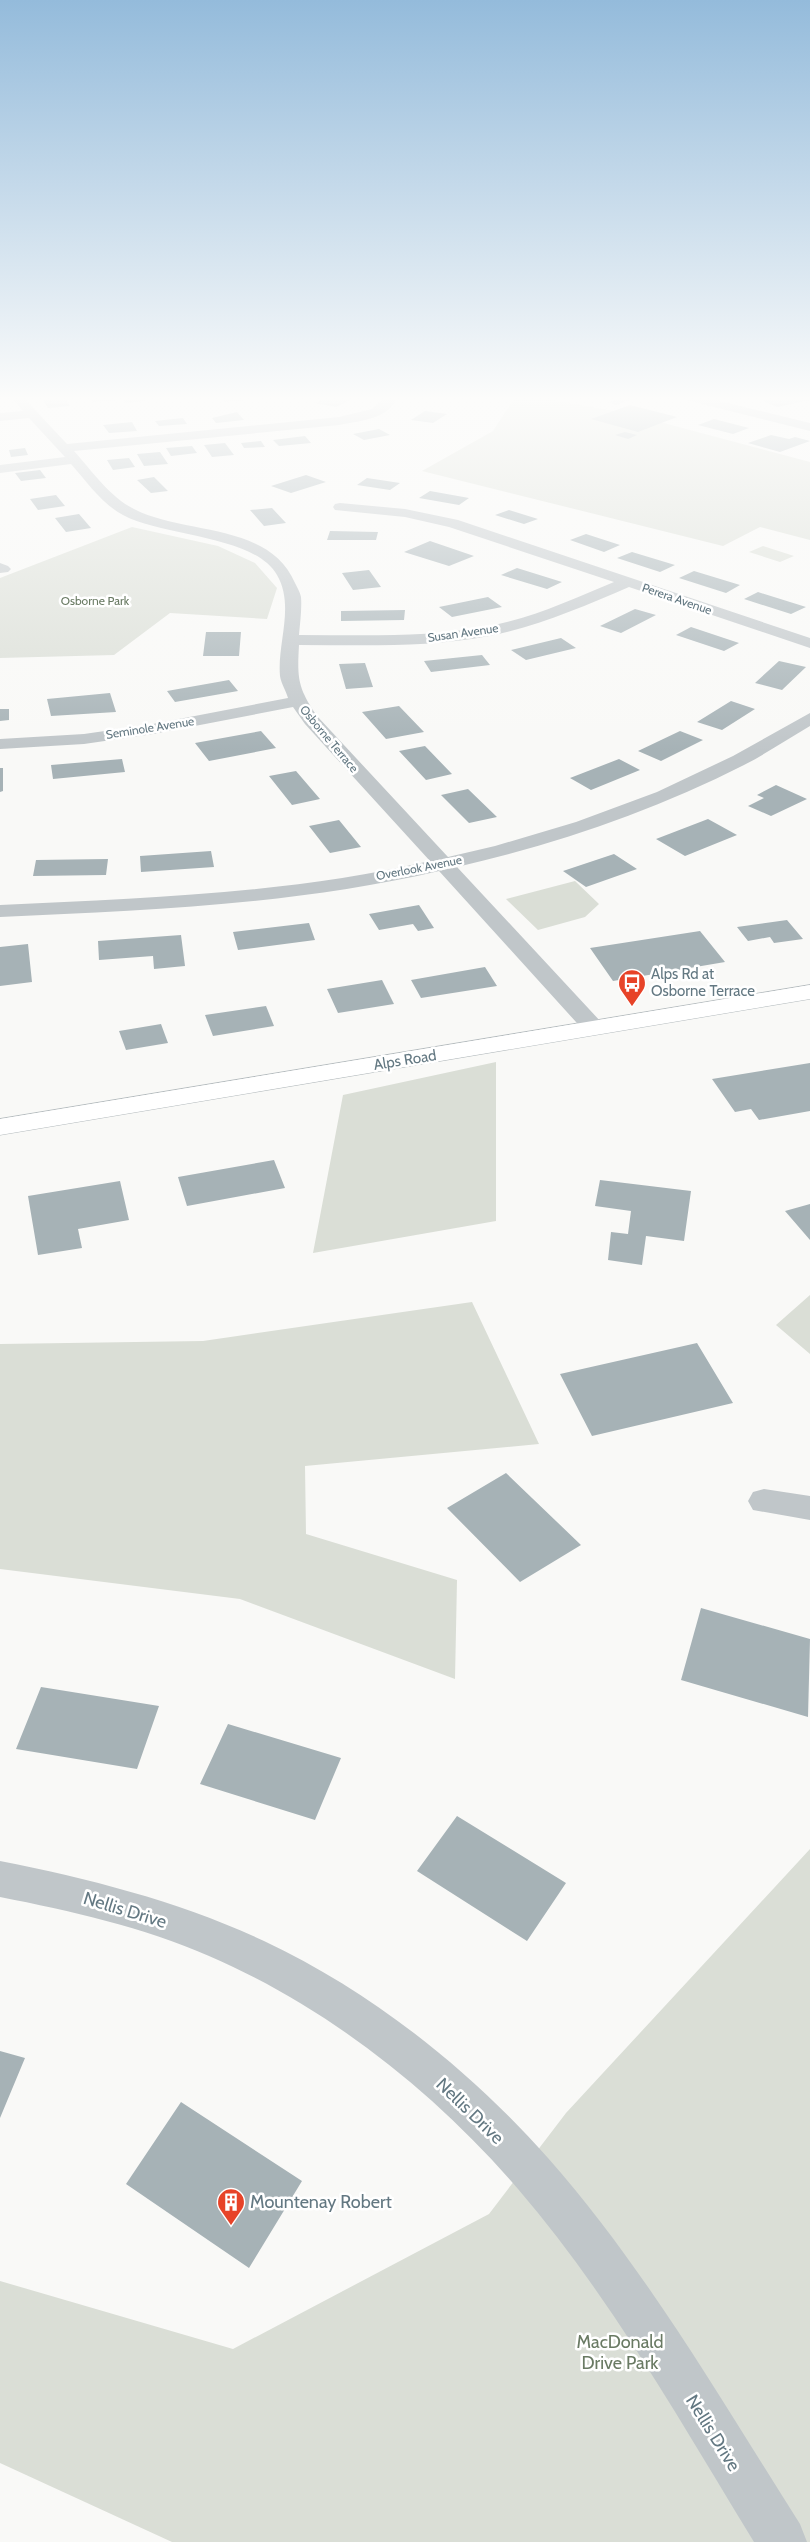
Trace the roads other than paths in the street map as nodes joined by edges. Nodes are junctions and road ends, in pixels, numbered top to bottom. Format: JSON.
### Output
{"nodes":[{"id":1,"x":135,"y":516,"type":"edge"},
{"id":2,"x":418,"y":516,"type":"edge"},
{"id":3,"x":628,"y":582,"type":"junction"},
{"id":4,"x":290,"y":640,"type":"junction"},
{"id":5,"x":810,"y":643,"type":"edge"},
{"id":6,"x":298,"y":701,"type":"junction"},
{"id":7,"x":810,"y":718,"type":"edge"},
{"id":8,"x":0,"y":744,"type":"edge"},
{"id":9,"x":441,"y":864,"type":"junction"},
{"id":10,"x":0,"y":911,"type":"edge"},
{"id":11,"x":810,"y":992,"type":"edge"},
{"id":12,"x":594,"y":1028,"type":"junction"},
{"id":13,"x":0,"y":1127,"type":"edge"},
{"id":14,"x":764,"y":1501,"type":"dead end"},
{"id":15,"x":810,"y":1508,"type":"edge"},
{"id":16,"x":0,"y":1879,"type":"edge"},
{"id":17,"x":782,"y":2542,"type":"edge"}],
"edges":[{"from":1,"to":4,"type":"street","name":"Osborne Terrace"},
{"from":2,"to":3,"type":"street","name":"Perera Avenue"},
{"from":3,"to":4,"type":"street","name":"Susan Avenue"},
{"from":3,"to":5,"type":"street","name":"Perera Avenue"},
{"from":4,"to":6,"type":"street","name":"Osborne Terrace"},
{"from":6,"to":8,"type":"street","name":"Seminole Avenue"},
{"from":6,"to":9,"type":"street","name":"Osborne Terrace"},
{"from":7,"to":9,"type":"street","name":"Overlook Avenue"},
{"from":9,"to":10,"type":"street","name":"Overlook Avenue"},
{"from":9,"to":12,"type":"street","name":"Osborne Terrace"},
{"from":11,"to":12,"type":"main road","name":"Alps Road"},
{"from":12,"to":13,"type":"main road","name":"Alps Road"},
{"from":14,"to":15,"type":"street"},
{"from":16,"to":17,"type":"street","name":"Nellis Drive"}]}
